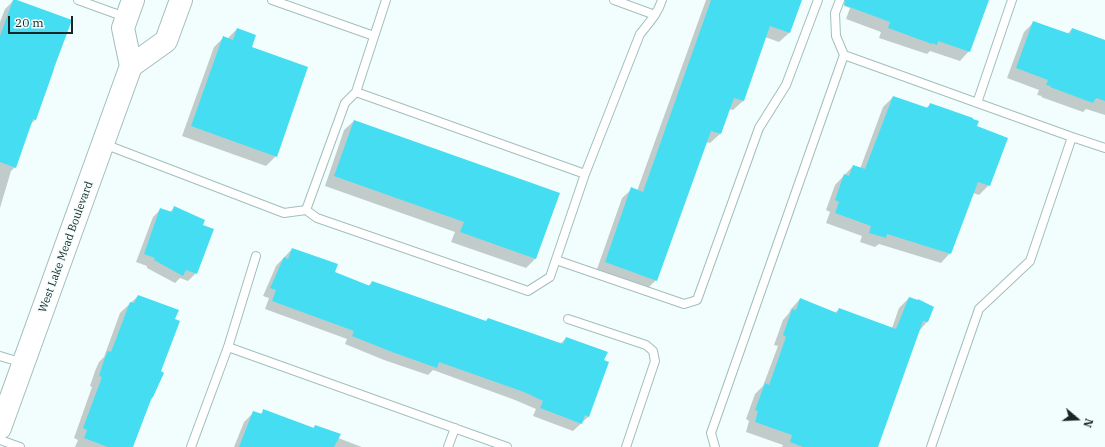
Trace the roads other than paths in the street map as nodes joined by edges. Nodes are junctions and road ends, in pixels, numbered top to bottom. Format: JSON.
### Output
{"nodes":[{"id":1,"x":78,"y":0,"type":"edge"},
{"id":2,"x":181,"y":0,"type":"edge"},
{"id":3,"x":272,"y":0,"type":"edge"},
{"id":4,"x":386,"y":0,"type":"edge"},
{"id":5,"x":614,"y":0,"type":"edge"},
{"id":6,"x":662,"y":0,"type":"edge"},
{"id":7,"x":818,"y":0,"type":"edge"},
{"id":8,"x":840,"y":0,"type":"edge"},
{"id":9,"x":1012,"y":0,"type":"edge"},
{"id":10,"x":129,"y":9,"type":"edge"},
{"id":11,"x":655,"y":15,"type":"junction"},
{"id":12,"x":374,"y":36,"type":"junction"},
{"id":13,"x":844,"y":54,"type":"junction"},
{"id":14,"x":131,"y":66,"type":"junction"},
{"id":15,"x":356,"y":92,"type":"junction"},
{"id":16,"x":977,"y":103,"type":"junction"},
{"id":17,"x":1072,"y":137,"type":"junction"},
{"id":18,"x":103,"y":144,"type":"junction"},
{"id":19,"x":1105,"y":148,"type":"edge"},
{"id":20,"x":585,"y":174,"type":"junction"},
{"id":21,"x":306,"y":210,"type":"junction"},
{"id":22,"x":256,"y":256,"type":"dead end"},
{"id":23,"x":556,"y":260,"type":"junction"},
{"id":24,"x":568,"y":319,"type":"dead end"},
{"id":25,"x":228,"y":347,"type":"junction"},
{"id":26,"x":0,"y":356,"type":"edge"},
{"id":27,"x":23,"y":364,"type":"junction"},
{"id":28,"x":0,"y":428,"type":"edge"},
{"id":29,"x":455,"y":428,"type":"junction"},
{"id":30,"x":0,"y":440,"type":"edge"},
{"id":31,"x":20,"y":447,"type":"edge"},
{"id":32,"x":191,"y":447,"type":"edge"},
{"id":33,"x":448,"y":447,"type":"edge"},
{"id":34,"x":507,"y":447,"type":"edge"},
{"id":35,"x":626,"y":447,"type":"edge"},
{"id":36,"x":715,"y":447,"type":"edge"},
{"id":37,"x":931,"y":447,"type":"edge"}],
"edges":[{"from":1,"to":10,"type":"lane"},
{"from":2,"to":14,"type":"main road"},
{"from":3,"to":12,"type":"lane"},
{"from":4,"to":12,"type":"lane"},
{"from":5,"to":11,"type":"lane"},
{"from":6,"to":11,"type":"lane"},
{"from":7,"to":23,"type":"lane"},
{"from":8,"to":13,"type":"lane"},
{"from":9,"to":16,"type":"lane"},
{"from":10,"to":14,"type":"main road"},
{"from":11,"to":20,"type":"lane"},
{"from":12,"to":15,"type":"lane"},
{"from":13,"to":16,"type":"lane"},
{"from":13,"to":36,"type":"lane"},
{"from":14,"to":18,"type":"main road","name":"West Lake Mead Boulevard"},
{"from":15,"to":20,"type":"lane"},
{"from":15,"to":21,"type":"lane"},
{"from":16,"to":17,"type":"lane"},
{"from":17,"to":19,"type":"lane"},
{"from":17,"to":37,"type":"lane"},
{"from":18,"to":21,"type":"lane"},
{"from":18,"to":27,"type":"main road","name":"West Lake Mead Boulevard"},
{"from":20,"to":23,"type":"lane"},
{"from":21,"to":23,"type":"lane"},
{"from":22,"to":25,"type":"lane"},
{"from":24,"to":35,"type":"lane"},
{"from":25,"to":29,"type":"lane"},
{"from":25,"to":32,"type":"lane"},
{"from":26,"to":27,"type":"lane"},
{"from":27,"to":28,"type":"main road","name":"West Lake Mead Boulevard"},
{"from":29,"to":33,"type":"lane"},
{"from":29,"to":34,"type":"lane"},
{"from":30,"to":31,"type":"lane"}]}
